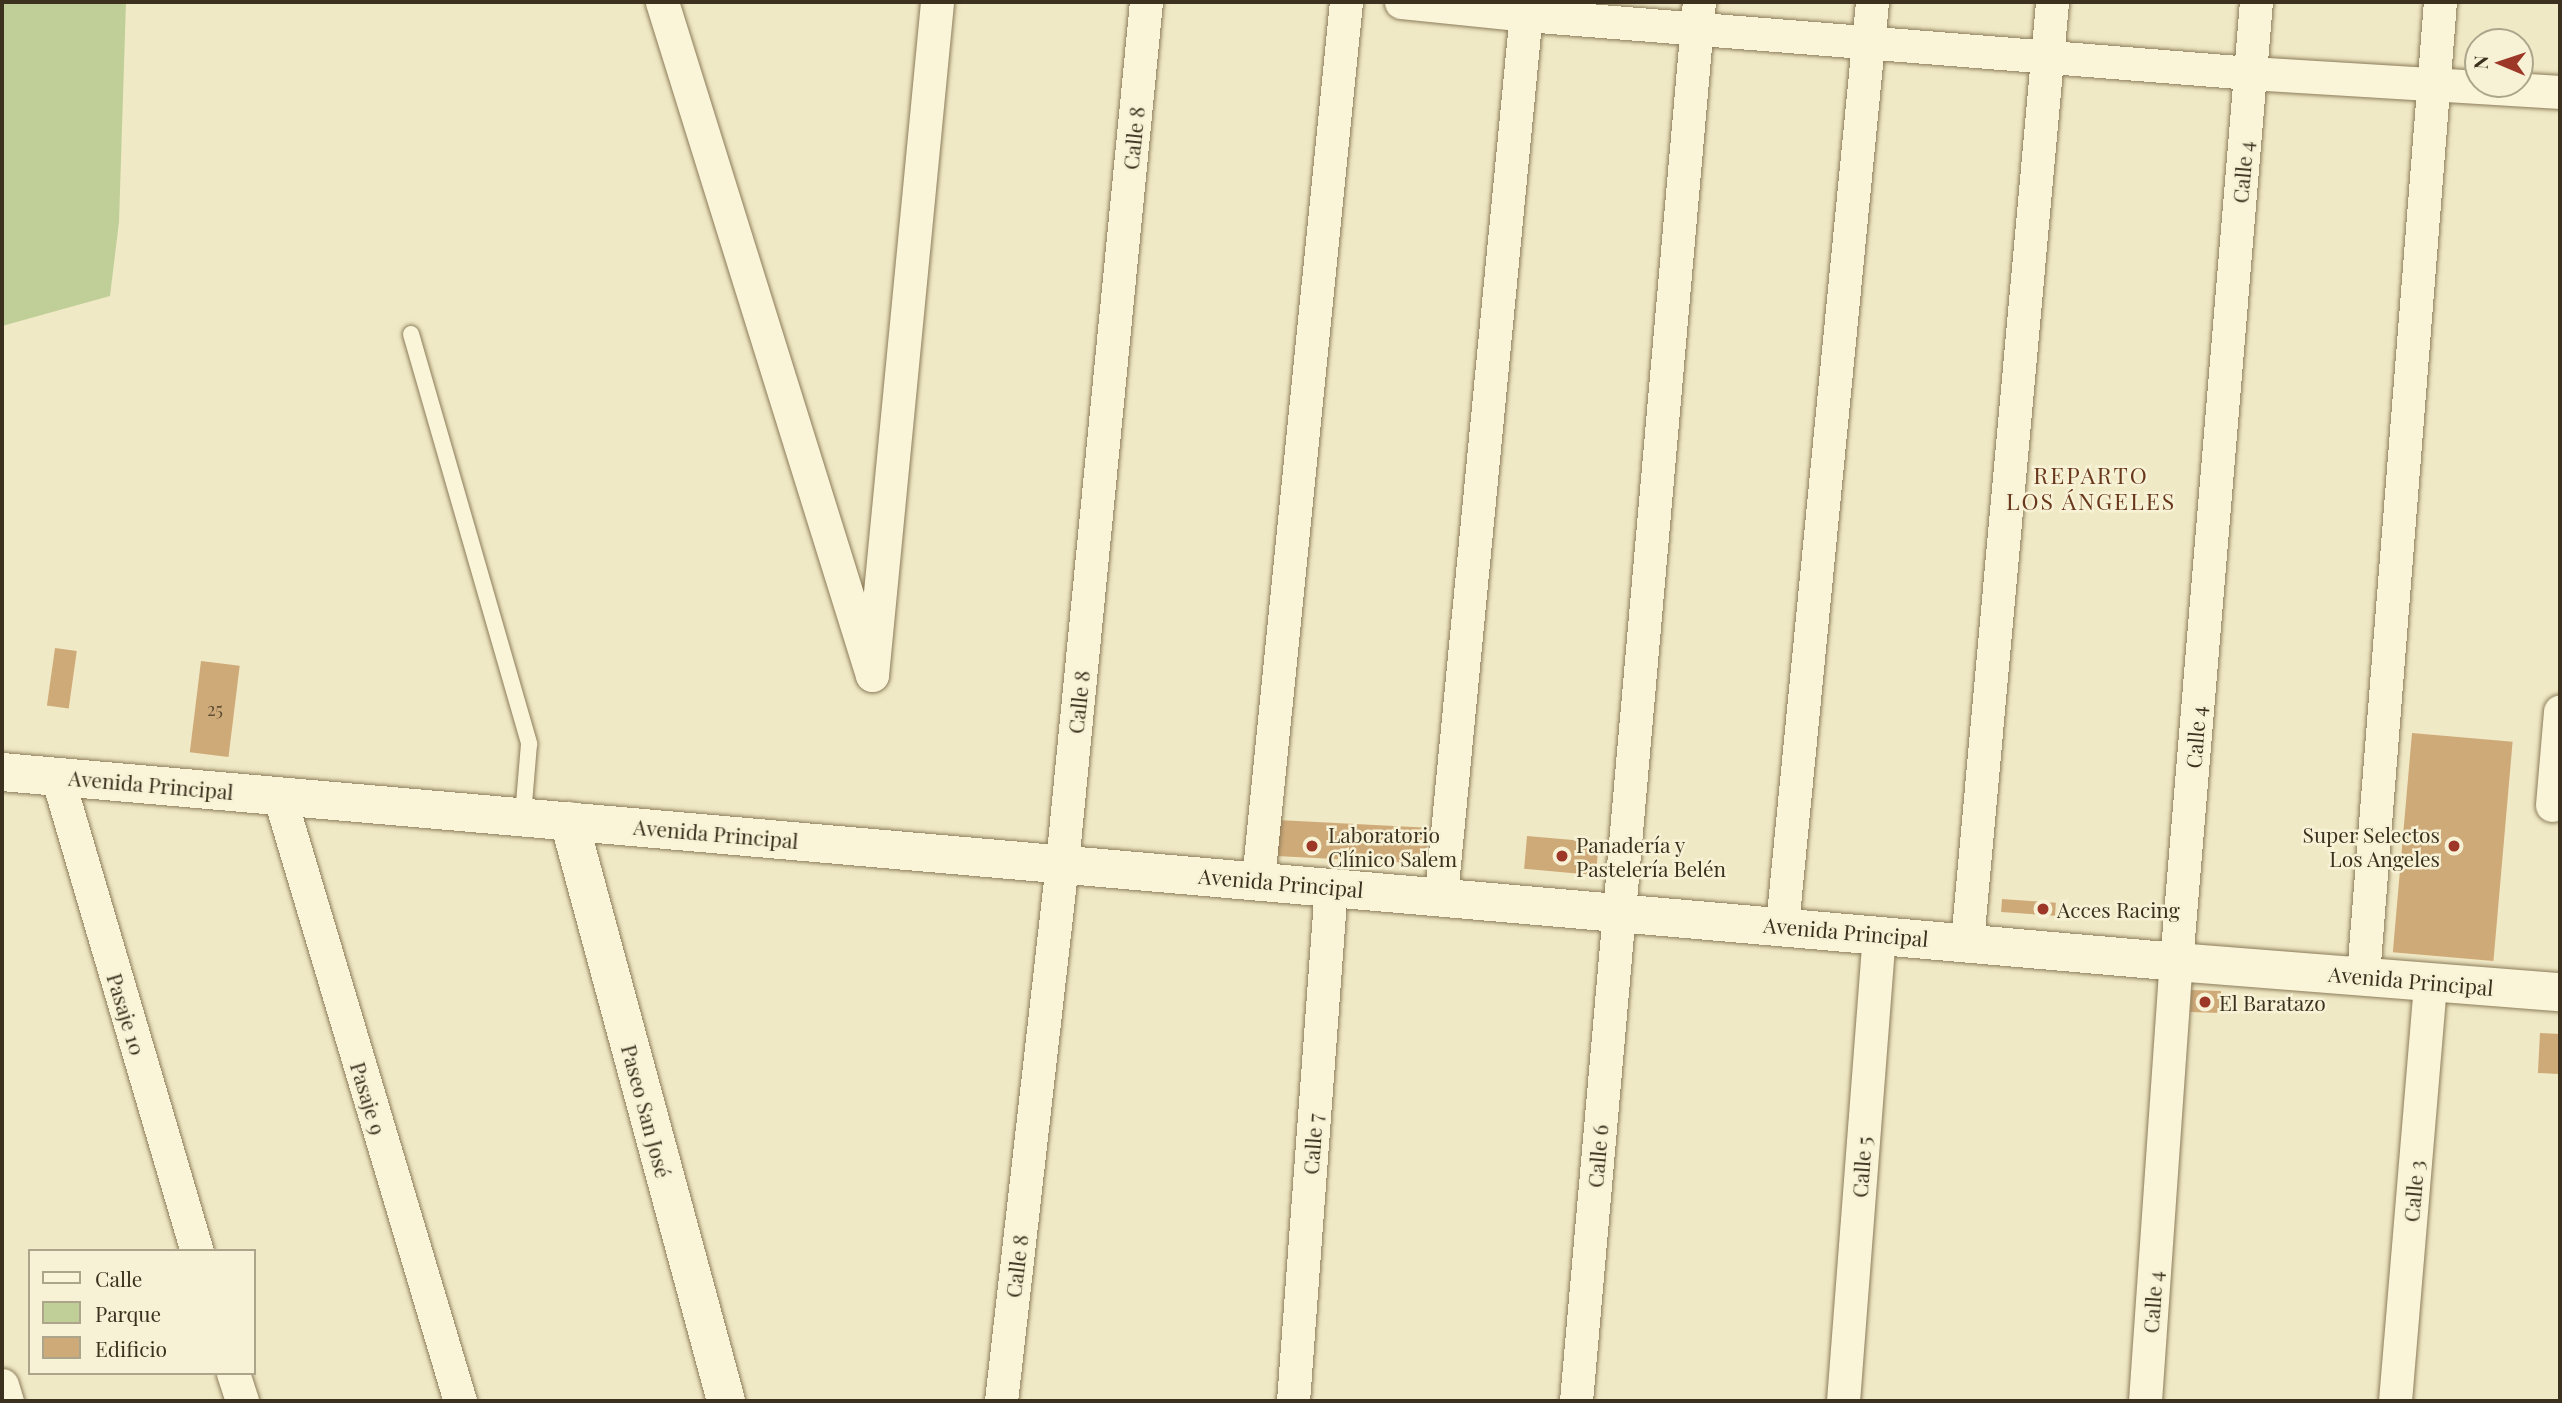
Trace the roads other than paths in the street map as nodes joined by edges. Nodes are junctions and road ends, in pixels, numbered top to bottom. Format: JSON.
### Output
{"nodes":[{"id":1,"x":662,"y":2,"type":"edge"},
{"id":2,"x":937,"y":2,"type":"edge"},
{"id":3,"x":1146,"y":2,"type":"edge"},
{"id":4,"x":1346,"y":2,"type":"edge"},
{"id":5,"x":1401,"y":2,"type":"edge"},
{"id":6,"x":1872,"y":2,"type":"edge"},
{"id":7,"x":2052,"y":2,"type":"edge"},
{"id":8,"x":2256,"y":2,"type":"edge"},
{"id":9,"x":2440,"y":2,"type":"edge"},
{"id":10,"x":1526,"y":8,"type":"edge"},
{"id":11,"x":1698,"y":15,"type":"edge"},
{"id":12,"x":1869,"y":40,"type":"junction"},
{"id":13,"x":2047,"y":55,"type":"junction"},
{"id":14,"x":2250,"y":73,"type":"junction"},
{"id":15,"x":2433,"y":86,"type":"junction"},
{"id":16,"x":2560,"y":92,"type":"edge"},
{"id":17,"x":411,"y":334,"type":"dead end"},
{"id":18,"x":2560,"y":711,"type":"edge"},
{"id":19,"x":2,"y":772,"type":"edge"},
{"id":20,"x":57,"y":776,"type":"junction"},
{"id":21,"x":279,"y":795,"type":"junction"},
{"id":22,"x":2552,"y":805,"type":"dead end"},
{"id":23,"x":523,"y":816,"type":"junction"},
{"id":24,"x":569,"y":821,"type":"junction"},
{"id":25,"x":1062,"y":863,"type":"junction"},
{"id":26,"x":1258,"y":880,"type":"junction"},
{"id":27,"x":1331,"y":886,"type":"junction"},
{"id":28,"x":1441,"y":895,"type":"junction"},
{"id":29,"x":1618,"y":911,"type":"junction"},
{"id":30,"x":1782,"y":925,"type":"junction"},
{"id":31,"x":1879,"y":934,"type":"junction"},
{"id":32,"x":1967,"y":942,"type":"junction"},
{"id":33,"x":2176,"y":962,"type":"junction"},
{"id":34,"x":2363,"y":975,"type":"junction"},
{"id":35,"x":2430,"y":981,"type":"junction"},
{"id":36,"x":2560,"y":992,"type":"edge"},
{"id":37,"x":196,"y":1249,"type":"edge"},
{"id":38,"x":234,"y":1375,"type":"edge"},
{"id":39,"x":2,"y":1384,"type":"edge"},
{"id":40,"x":7,"y":1401,"type":"edge"},
{"id":41,"x":242,"y":1401,"type":"edge"},
{"id":42,"x":460,"y":1401,"type":"edge"},
{"id":43,"x":726,"y":1401,"type":"edge"},
{"id":44,"x":1001,"y":1401,"type":"edge"},
{"id":45,"x":1293,"y":1401,"type":"edge"},
{"id":46,"x":1576,"y":1401,"type":"edge"},
{"id":47,"x":1843,"y":1401,"type":"edge"},
{"id":48,"x":2145,"y":1401,"type":"edge"},
{"id":49,"x":2395,"y":1401,"type":"edge"}],
"edges":[{"from":1,"to":2,"type":"street"},
{"from":3,"to":25,"type":"street","name":"Calle 8"},
{"from":4,"to":26,"type":"street"},
{"from":5,"to":10,"type":"street"},
{"from":6,"to":12,"type":"street"},
{"from":7,"to":13,"type":"street"},
{"from":8,"to":14,"type":"street","name":"Calle 4"},
{"from":9,"to":15,"type":"street"},
{"from":10,"to":11,"type":"street"},
{"from":10,"to":28,"type":"street"},
{"from":11,"to":12,"type":"street"},
{"from":11,"to":29,"type":"street","name":"Calle 6"},
{"from":12,"to":13,"type":"street"},
{"from":12,"to":30,"type":"street"},
{"from":13,"to":14,"type":"street"},
{"from":13,"to":32,"type":"street"},
{"from":14,"to":15,"type":"street"},
{"from":14,"to":33,"type":"street","name":"Calle 4"},
{"from":15,"to":16,"type":"street"},
{"from":15,"to":34,"type":"street"},
{"from":17,"to":23,"type":"lane"},
{"from":18,"to":22,"type":"street"},
{"from":19,"to":20,"type":"street","name":"Avenida Principal"},
{"from":20,"to":21,"type":"street","name":"Avenida Principal"},
{"from":20,"to":37,"type":"street","name":"Pasaje 10"},
{"from":21,"to":23,"type":"street","name":"Avenida Principal"},
{"from":21,"to":42,"type":"street","name":"Pasaje 9"},
{"from":23,"to":24,"type":"street","name":"Avenida Principal"},
{"from":24,"to":25,"type":"street","name":"Avenida Principal"},
{"from":24,"to":43,"type":"street","name":"Paseo San José"},
{"from":25,"to":26,"type":"street","name":"Avenida Principal"},
{"from":25,"to":44,"type":"street","name":"Calle 8"},
{"from":26,"to":27,"type":"street","name":"Avenida Principal"},
{"from":27,"to":28,"type":"street","name":"Avenida Principal"},
{"from":27,"to":45,"type":"street","name":"Calle 7"},
{"from":28,"to":29,"type":"street","name":"Avenida Principal"},
{"from":29,"to":30,"type":"street","name":"Avenida Principal"},
{"from":29,"to":46,"type":"street","name":"Calle 6"},
{"from":30,"to":31,"type":"street","name":"Avenida Principal"},
{"from":31,"to":32,"type":"street","name":"Avenida Principal"},
{"from":31,"to":47,"type":"street","name":"Calle 5"},
{"from":32,"to":33,"type":"street","name":"Avenida Principal"},
{"from":33,"to":34,"type":"street","name":"Avenida Principal"},
{"from":33,"to":48,"type":"street","name":"Calle 4"},
{"from":34,"to":35,"type":"street","name":"Avenida Principal"},
{"from":35,"to":36,"type":"street","name":"Avenida Principal"},
{"from":35,"to":49,"type":"street","name":"Calle 3"},
{"from":38,"to":41,"type":"street"},
{"from":39,"to":40,"type":"street"}]}
